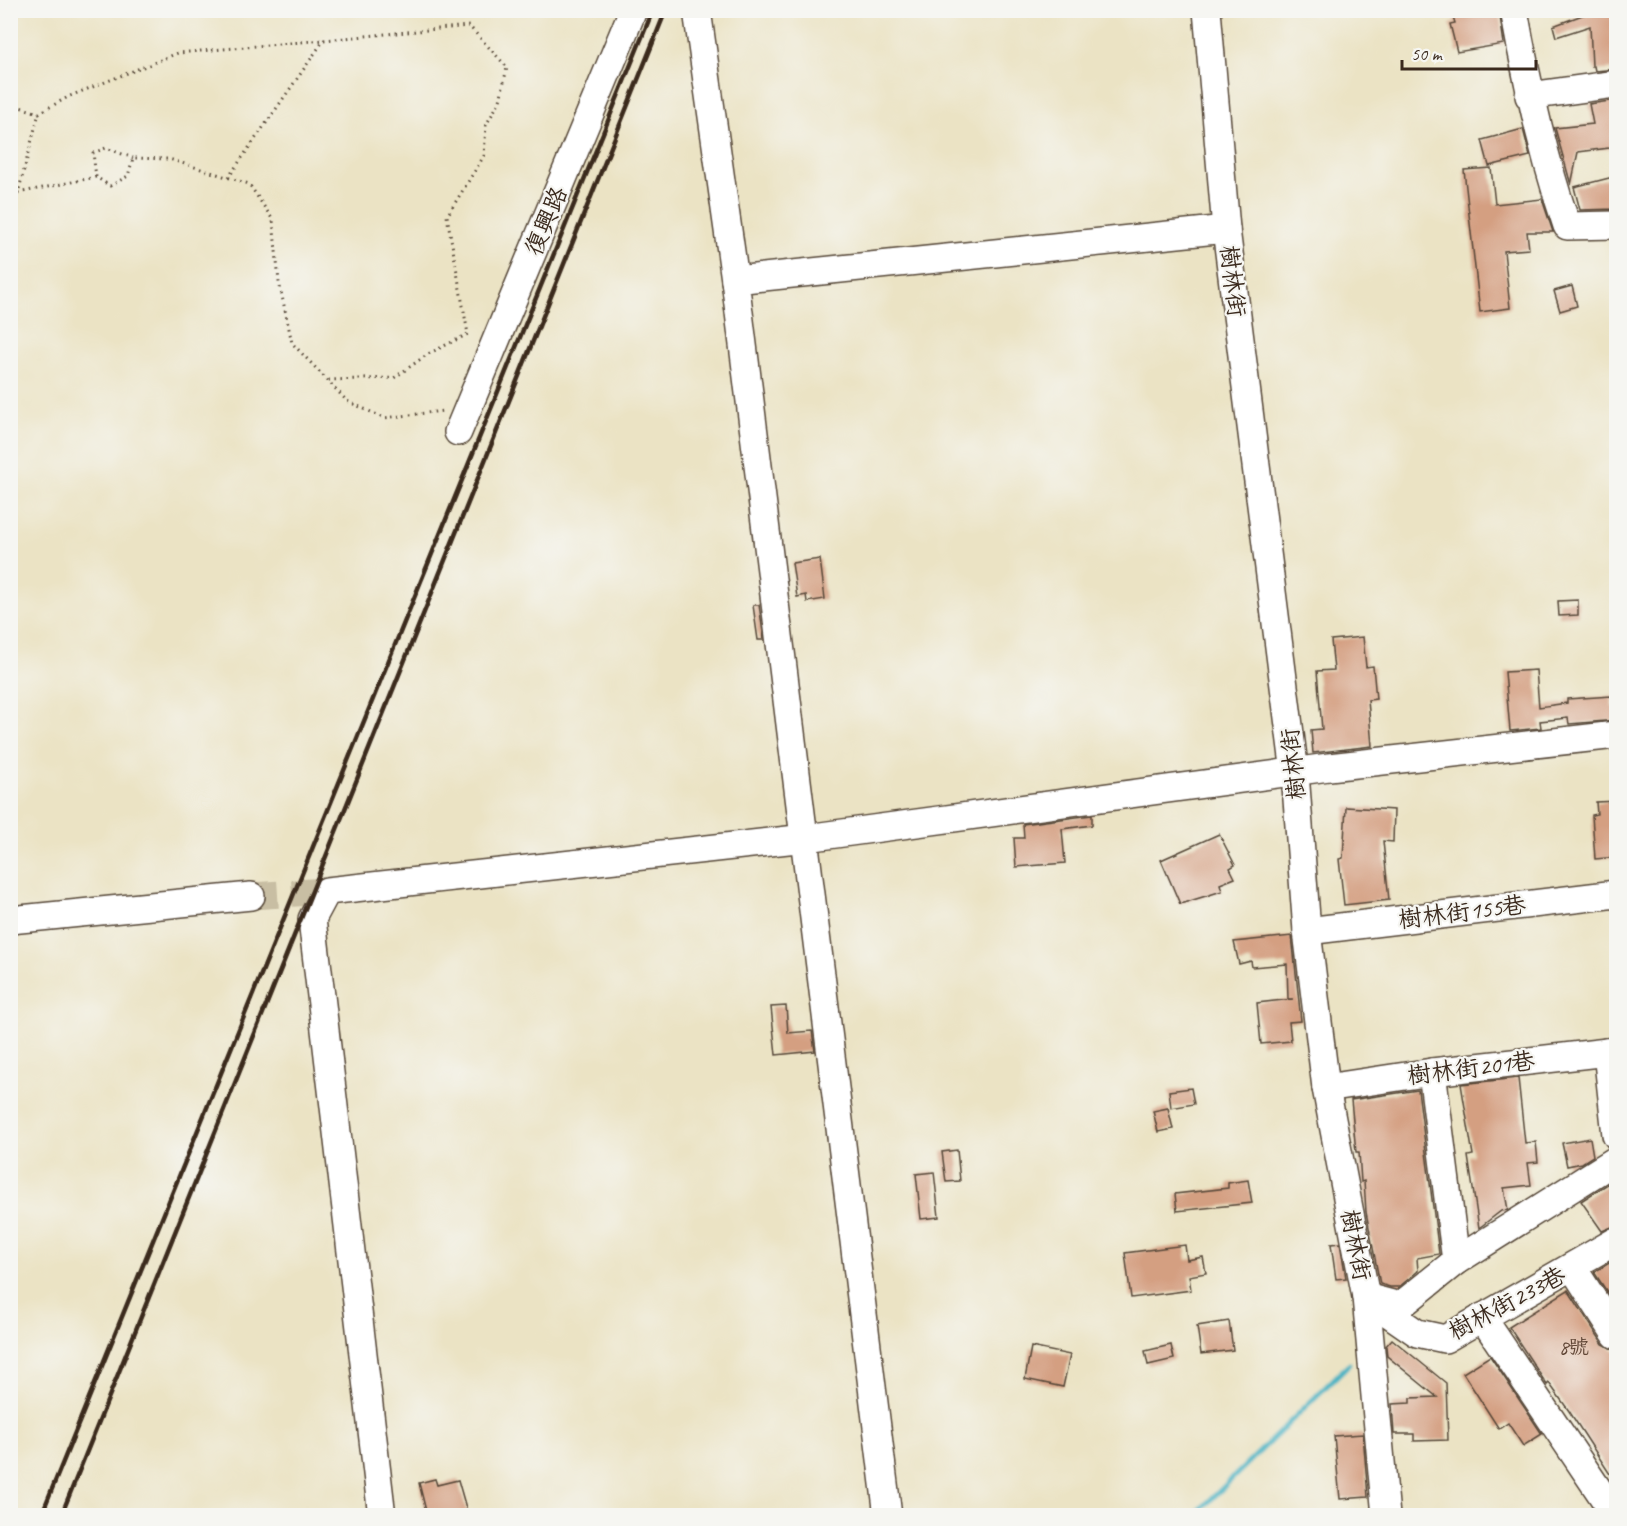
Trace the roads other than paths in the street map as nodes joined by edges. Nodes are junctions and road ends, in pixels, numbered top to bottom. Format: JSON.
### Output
{"nodes":[{"id":1,"x":633,"y":10,"type":"edge"},
{"id":2,"x":697,"y":10,"type":"edge"},
{"id":3,"x":1207,"y":10,"type":"edge"},
{"id":4,"x":1514,"y":10,"type":"edge"},
{"id":5,"x":1617,"y":84,"type":"edge"},
{"id":6,"x":1529,"y":96,"type":"junction"},
{"id":7,"x":1617,"y":225,"type":"edge"},
{"id":8,"x":1226,"y":229,"type":"junction"},
{"id":9,"x":735,"y":280,"type":"junction"},
{"id":10,"x":458,"y":432,"type":"dead end"},
{"id":11,"x":1617,"y":735,"type":"edge"},
{"id":12,"x":1295,"y":772,"type":"junction"},
{"id":13,"x":806,"y":838,"type":"junction"},
{"id":14,"x":1617,"y":894,"type":"edge"},
{"id":15,"x":251,"y":897,"type":"tunnel mouth"},
{"id":16,"x":10,"y":920,"type":"edge"},
{"id":17,"x":1307,"y":931,"type":"junction"},
{"id":18,"x":1612,"y":1051,"type":"edge"},
{"id":19,"x":1432,"y":1072,"type":"junction"},
{"id":20,"x":1326,"y":1088,"type":"junction"},
{"id":21,"x":1617,"y":1135,"type":"edge"},
{"id":22,"x":1617,"y":1160,"type":"edge"},
{"id":23,"x":1617,"y":1240,"type":"edge"},
{"id":24,"x":1456,"y":1261,"type":"junction"},
{"id":25,"x":1573,"y":1268,"type":"junction"},
{"id":26,"x":1366,"y":1297,"type":"junction"},
{"id":27,"x":1482,"y":1317,"type":"junction"},
{"id":28,"x":1617,"y":1335,"type":"edge"},
{"id":29,"x":1615,"y":1509,"type":"edge"},
{"id":30,"x":382,"y":1515,"type":"edge"},
{"id":31,"x":888,"y":1515,"type":"edge"},
{"id":32,"x":1386,"y":1515,"type":"edge"}],
"edges":[{"from":1,"to":10,"type":"street","name":"復興路"},
{"from":2,"to":9,"type":"street"},
{"from":3,"to":8,"type":"street","name":"樹林街"},
{"from":4,"to":6,"type":"street"},
{"from":5,"to":6,"type":"street"},
{"from":6,"to":7,"type":"street"},
{"from":8,"to":9,"type":"street"},
{"from":8,"to":12,"type":"street","name":"樹林街"},
{"from":9,"to":13,"type":"street"},
{"from":11,"to":12,"type":"street"},
{"from":12,"to":13,"type":"street"},
{"from":12,"to":17,"type":"street","name":"樹林街"},
{"from":13,"to":30,"type":"street"},
{"from":13,"to":31,"type":"street"},
{"from":14,"to":17,"type":"street","name":"樹林街155巷"},
{"from":15,"to":16,"type":"street"},
{"from":17,"to":20,"type":"street","name":"樹林街"},
{"from":18,"to":19,"type":"street","name":"樹林街201巷"},
{"from":18,"to":21,"type":"street"},
{"from":19,"to":20,"type":"street","name":"樹林街201巷"},
{"from":19,"to":24,"type":"street"},
{"from":20,"to":26,"type":"street","name":"樹林街"},
{"from":22,"to":24,"type":"street"},
{"from":23,"to":25,"type":"street","name":"樹林街233巷"},
{"from":24,"to":26,"type":"street"},
{"from":25,"to":27,"type":"street","name":"樹林街233巷"},
{"from":25,"to":28,"type":"street"},
{"from":26,"to":27,"type":"street","name":"樹林街233巷"},
{"from":26,"to":32,"type":"street","name":"樹林街"},
{"from":27,"to":29,"type":"street"}]}
